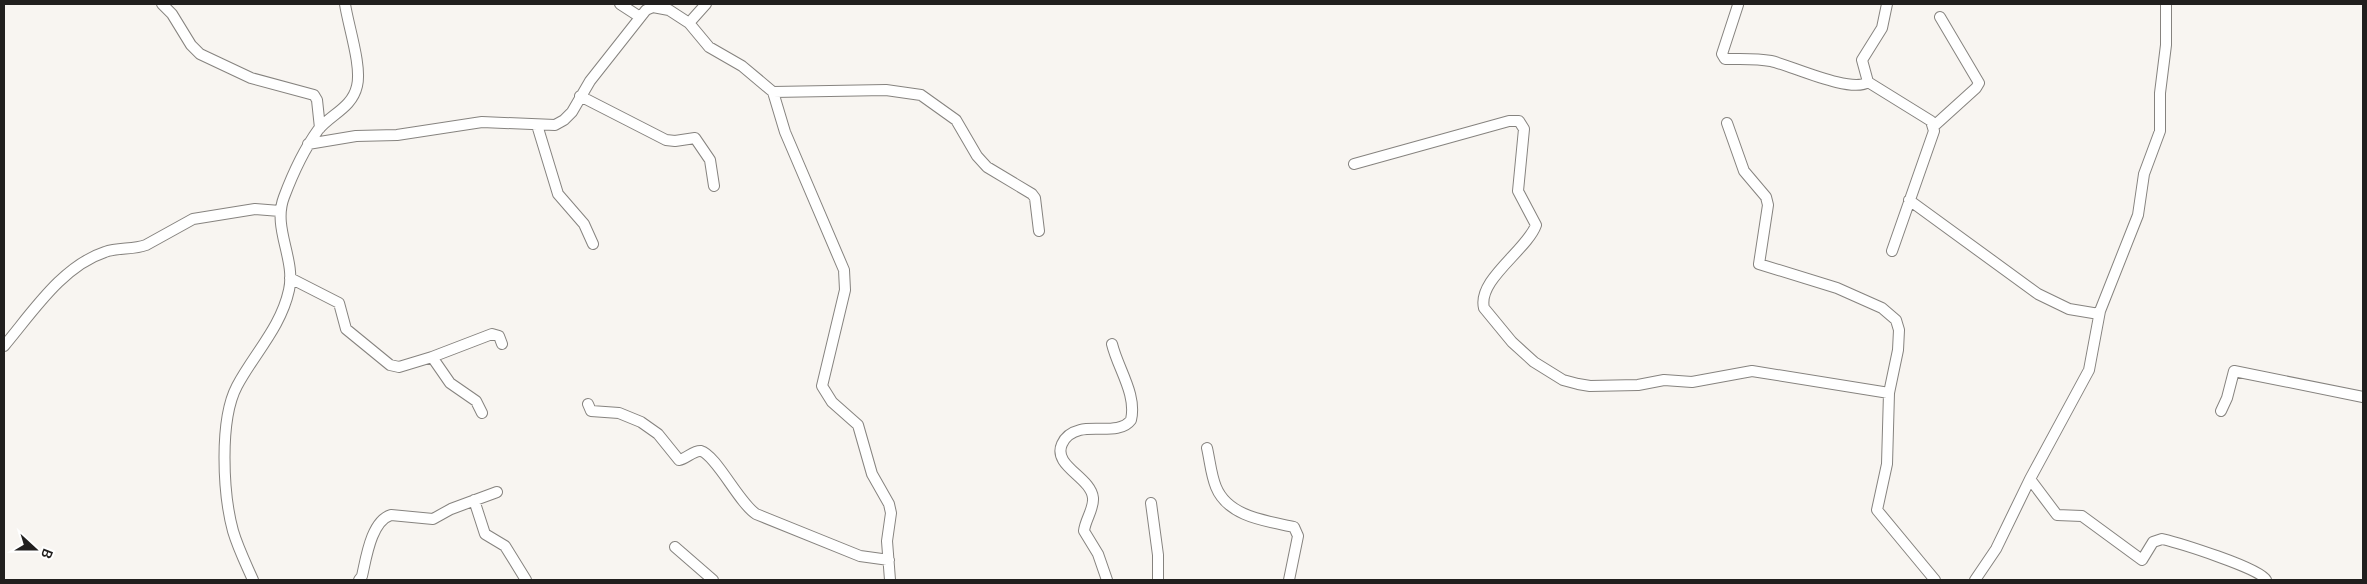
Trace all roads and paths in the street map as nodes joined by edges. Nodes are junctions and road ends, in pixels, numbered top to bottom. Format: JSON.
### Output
{"nodes":[{"id":1,"x":162,"y":4,"type":"edge"},
{"id":2,"x":345,"y":4,"type":"edge"},
{"id":3,"x":620,"y":4,"type":"edge"},
{"id":4,"x":706,"y":4,"type":"edge"},
{"id":5,"x":1886,"y":4,"type":"edge"},
{"id":6,"x":2166,"y":4,"type":"edge"},
{"id":7,"x":1738,"y":5,"type":"dead end"},
{"id":8,"x":171,"y":8,"type":"edge"},
{"id":9,"x":1940,"y":16,"type":"dead end"},
{"id":10,"x":640,"y":17,"type":"junction"},
{"id":11,"x":689,"y":24,"type":"junction"},
{"id":12,"x":1868,"y":82,"type":"junction"},
{"id":13,"x":773,"y":92,"type":"junction"},
{"id":14,"x":580,"y":96,"type":"junction"},
{"id":15,"x":1727,"y":123,"type":"dead end"},
{"id":16,"x":537,"y":125,"type":"junction"},
{"id":17,"x":1934,"y":126,"type":"junction"},
{"id":18,"x":320,"y":128,"type":"junction"},
{"id":19,"x":308,"y":144,"type":"junction"},
{"id":20,"x":1354,"y":164,"type":"dead end"},
{"id":21,"x":714,"y":186,"type":"dead end"},
{"id":22,"x":1909,"y":200,"type":"junction"},
{"id":23,"x":280,"y":211,"type":"junction"},
{"id":24,"x":1039,"y":231,"type":"dead end"},
{"id":25,"x":593,"y":244,"type":"dead end"},
{"id":26,"x":1892,"y":251,"type":"dead end"},
{"id":27,"x":290,"y":278,"type":"junction"},
{"id":28,"x":2099,"y":314,"type":"junction"},
{"id":29,"x":502,"y":344,"type":"dead end"},
{"id":30,"x":1112,"y":344,"type":"dead end"},
{"id":31,"x":4,"y":346,"type":"edge"},
{"id":32,"x":432,"y":357,"type":"junction"},
{"id":33,"x":1890,"y":393,"type":"junction"},
{"id":34,"x":2363,"y":397,"type":"edge"},
{"id":35,"x":588,"y":404,"type":"dead end"},
{"id":36,"x":2220,"y":411,"type":"dead end"},
{"id":37,"x":482,"y":413,"type":"dead end"},
{"id":38,"x":1207,"y":448,"type":"dead end"},
{"id":39,"x":2030,"y":479,"type":"junction"},
{"id":40,"x":497,"y":492,"type":"dead end"},
{"id":41,"x":474,"y":500,"type":"junction"},
{"id":42,"x":1151,"y":502,"type":"dead end"},
{"id":43,"x":675,"y":547,"type":"dead end"},
{"id":44,"x":889,"y":560,"type":"junction"},
{"id":45,"x":253,"y":580,"type":"edge"},
{"id":46,"x":359,"y":580,"type":"edge"},
{"id":47,"x":526,"y":580,"type":"edge"},
{"id":48,"x":713,"y":580,"type":"edge"},
{"id":49,"x":890,"y":580,"type":"edge"},
{"id":50,"x":1107,"y":580,"type":"edge"},
{"id":51,"x":1158,"y":580,"type":"edge"},
{"id":52,"x":1288,"y":580,"type":"edge"},
{"id":53,"x":1936,"y":580,"type":"edge"},
{"id":54,"x":1976,"y":580,"type":"edge"},
{"id":55,"x":2266,"y":580,"type":"edge"}],
"edges":[{"from":1,"to":8,"type":"street"},
{"from":2,"to":18,"type":"street"},
{"from":3,"to":10,"type":"street"},
{"from":4,"to":11,"type":"street"},
{"from":5,"to":12,"type":"street"},
{"from":6,"to":28,"type":"street"},
{"from":7,"to":12,"type":"street"},
{"from":8,"to":18,"type":"street"},
{"from":9,"to":17,"type":"street"},
{"from":10,"to":11,"type":"street"},
{"from":10,"to":14,"type":"street"},
{"from":11,"to":13,"type":"street"},
{"from":12,"to":17,"type":"street"},
{"from":13,"to":24,"type":"street"},
{"from":13,"to":44,"type":"street"},
{"from":14,"to":16,"type":"street"},
{"from":14,"to":21,"type":"street"},
{"from":15,"to":33,"type":"street"},
{"from":16,"to":19,"type":"street"},
{"from":16,"to":25,"type":"street"},
{"from":17,"to":22,"type":"street"},
{"from":18,"to":19,"type":"street"},
{"from":19,"to":23,"type":"street"},
{"from":20,"to":33,"type":"street"},
{"from":22,"to":26,"type":"street"},
{"from":22,"to":28,"type":"street"},
{"from":23,"to":27,"type":"street"},
{"from":23,"to":31,"type":"street"},
{"from":27,"to":32,"type":"street"},
{"from":27,"to":45,"type":"street"},
{"from":28,"to":39,"type":"street"},
{"from":29,"to":32,"type":"street"},
{"from":30,"to":50,"type":"street"},
{"from":32,"to":37,"type":"street"},
{"from":33,"to":53,"type":"street"},
{"from":34,"to":36,"type":"street"},
{"from":35,"to":44,"type":"street"},
{"from":38,"to":52,"type":"street"},
{"from":39,"to":54,"type":"street"},
{"from":39,"to":55,"type":"street"},
{"from":40,"to":41,"type":"street"},
{"from":41,"to":46,"type":"street"},
{"from":41,"to":47,"type":"street"},
{"from":42,"to":51,"type":"street"},
{"from":43,"to":48,"type":"street"},
{"from":44,"to":49,"type":"street"}]}
